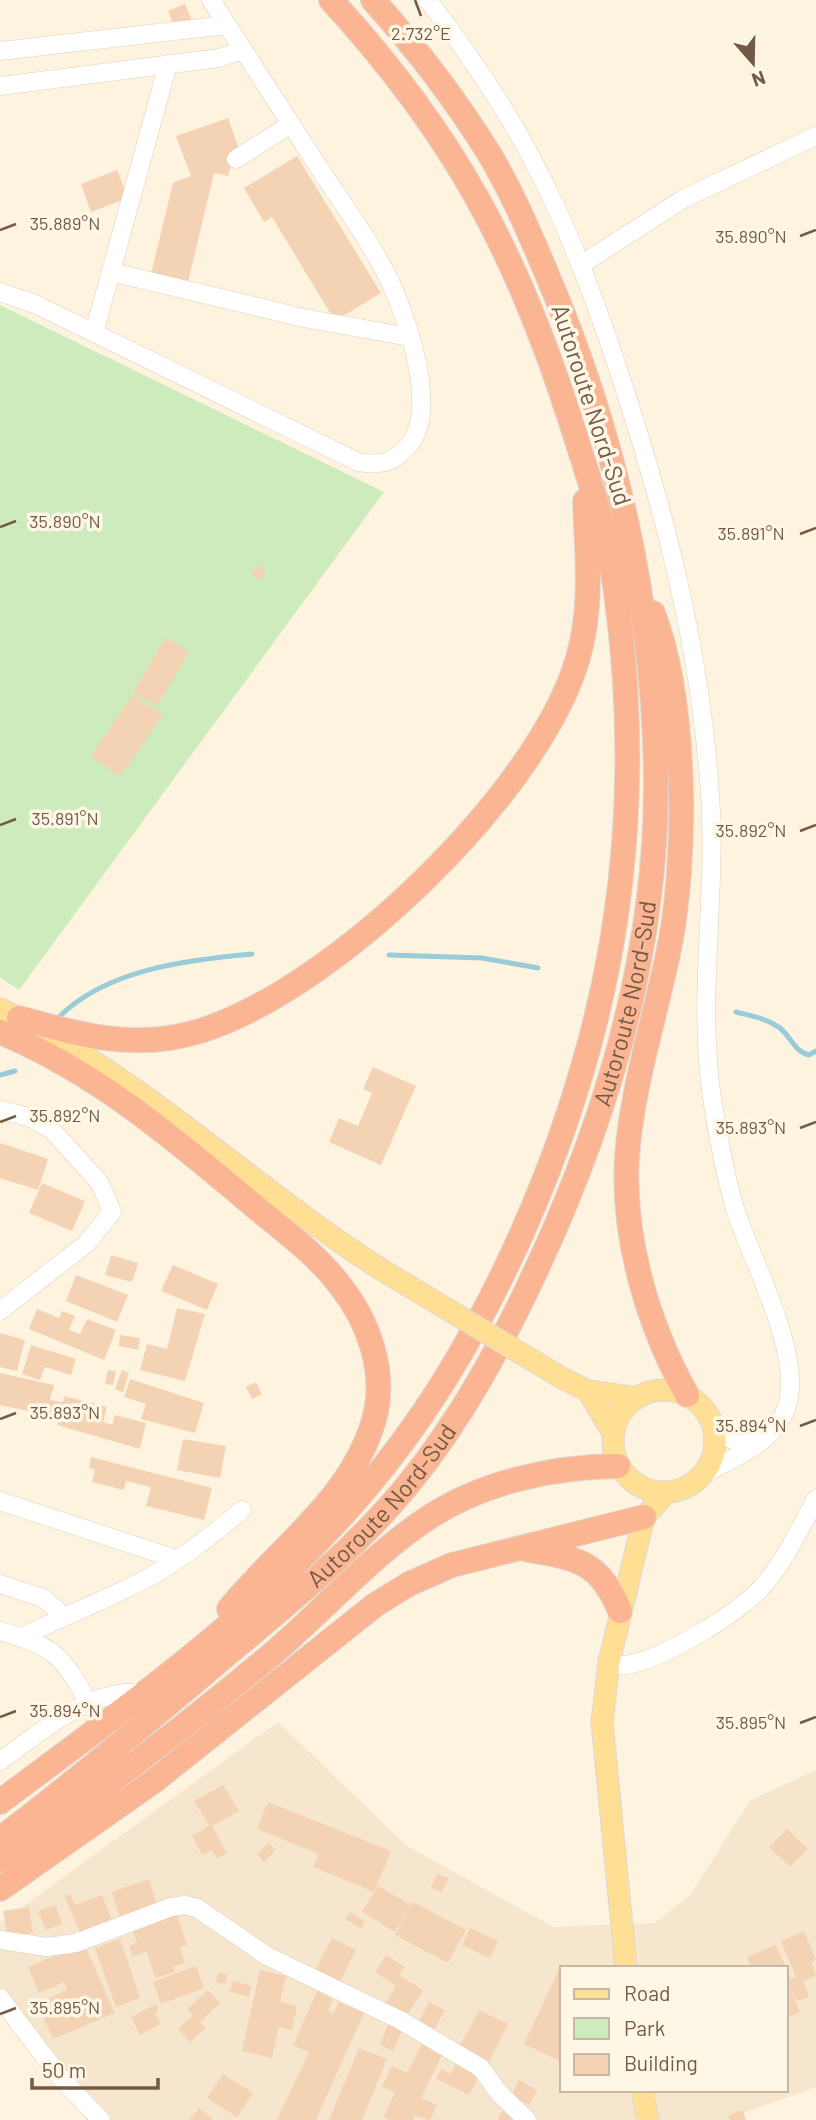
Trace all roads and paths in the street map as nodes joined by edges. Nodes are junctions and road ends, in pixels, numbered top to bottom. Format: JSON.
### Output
{"nodes":[{"id":1,"x":211,"y":0,"type":"edge"},
{"id":2,"x":331,"y":0,"type":"edge"},
{"id":3,"x":373,"y":0,"type":"edge"},
{"id":4,"x":427,"y":0,"type":"edge"},
{"id":5,"x":227,"y":25,"type":"junction"},
{"id":6,"x":243,"y":50,"type":"junction"},
{"id":7,"x":0,"y":51,"type":"edge"},
{"id":8,"x":168,"y":65,"type":"junction"},
{"id":9,"x":0,"y":86,"type":"edge"},
{"id":10,"x":291,"y":124,"type":"junction"},
{"id":11,"x":816,"y":136,"type":"edge"},
{"id":12,"x":236,"y":159,"type":"dead end"},
{"id":13,"x":582,"y":264,"type":"junction"},
{"id":14,"x":111,"y":272,"type":"junction"},
{"id":15,"x":0,"y":292,"type":"edge"},
{"id":16,"x":94,"y":333,"type":"junction"},
{"id":17,"x":409,"y":337,"type":"junction"},
{"id":18,"x":583,"y":460,"type":"junction"},
{"id":19,"x":633,"y":565,"type":"junction"},
{"id":20,"x":6,"y":1020,"type":"edge"},
{"id":21,"x":0,"y":1110,"type":"edge"},
{"id":22,"x":0,"y":1311,"type":"edge"},
{"id":23,"x":588,"y":1391,"type":"junction"},
{"id":24,"x":687,"y":1395,"type":"junction"},
{"id":25,"x":637,"y":1398,"type":"junction"},
{"id":26,"x":715,"y":1431,"type":"junction"},
{"id":27,"x":613,"y":1433,"type":"junction"},
{"id":28,"x":763,"y":1442,"type":"junction"},
{"id":29,"x":618,"y":1466,"type":"junction"},
{"id":30,"x":704,"y":1474,"type":"junction"},
{"id":31,"x":638,"y":1486,"type":"junction"},
{"id":32,"x":666,"y":1493,"type":"junction"},
{"id":33,"x":816,"y":1499,"type":"edge"},
{"id":34,"x":0,"y":1501,"type":"edge"},
{"id":35,"x":242,"y":1510,"type":"dead end"},
{"id":36,"x":644,"y":1517,"type":"junction"},
{"id":37,"x":517,"y":1549,"type":"junction"},
{"id":38,"x":176,"y":1559,"type":"junction"},
{"id":39,"x":0,"y":1584,"type":"edge"},
{"id":40,"x":620,"y":1611,"type":"junction"},
{"id":41,"x":63,"y":1615,"type":"junction"},
{"id":42,"x":0,"y":1631,"type":"edge"},
{"id":43,"x":22,"y":1637,"type":"junction"},
{"id":44,"x":609,"y":1662,"type":"junction"},
{"id":45,"x":184,"y":1663,"type":"junction"},
{"id":46,"x":144,"y":1693,"type":"junction"},
{"id":47,"x":89,"y":1703,"type":"junction"},
{"id":48,"x":0,"y":1761,"type":"edge"},
{"id":49,"x":0,"y":1802,"type":"edge"},
{"id":50,"x":0,"y":1839,"type":"edge"},
{"id":51,"x":0,"y":1860,"type":"edge"},
{"id":52,"x":0,"y":1889,"type":"edge"},
{"id":53,"x":0,"y":1940,"type":"edge"},
{"id":54,"x":626,"y":1966,"type":"edge"},
{"id":55,"x":0,"y":1998,"type":"edge"},
{"id":56,"x":642,"y":2092,"type":"edge"},
{"id":57,"x":101,"y":2120,"type":"edge"},
{"id":58,"x":527,"y":2120,"type":"edge"},
{"id":59,"x":648,"y":2120,"type":"edge"}],
"edges":[{"from":1,"to":5,"type":"street"},
{"from":2,"to":18,"type":"highway","name":"Autoroute Nord-Sud"},
{"from":3,"to":19,"type":"highway","name":"Autoroute Nord-Sud"},
{"from":4,"to":13,"type":"street"},
{"from":5,"to":6,"type":"street"},
{"from":5,"to":7,"type":"street"},
{"from":6,"to":8,"type":"street"},
{"from":6,"to":10,"type":"street"},
{"from":8,"to":9,"type":"street"},
{"from":8,"to":14,"type":"street"},
{"from":10,"to":12,"type":"street"},
{"from":10,"to":17,"type":"street"},
{"from":11,"to":13,"type":"street"},
{"from":13,"to":28,"type":"street"},
{"from":14,"to":16,"type":"street"},
{"from":14,"to":17,"type":"street"},
{"from":15,"to":16,"type":"street"},
{"from":16,"to":17,"type":"street"},
{"from":18,"to":20,"type":"highway"},
{"from":18,"to":45,"type":"highway","name":"Autoroute Nord-Sud"},
{"from":19,"to":24,"type":"highway"},
{"from":19,"to":50,"type":"highway","name":"Autoroute Nord-Sud"},
{"from":20,"to":23,"type":"main road","bridge":true},
{"from":20,"to":45,"type":"highway"},
{"from":21,"to":22,"type":"street"},
{"from":23,"to":25,"type":"main road"},
{"from":23,"to":27,"type":"main road"},
{"from":24,"to":25,"type":"main road"},
{"from":24,"to":26,"type":"main road"},
{"from":25,"to":27,"type":"main road"},
{"from":26,"to":28,"type":"street"},
{"from":26,"to":30,"type":"main road"},
{"from":27,"to":29,"type":"main road"},
{"from":28,"to":30,"type":"street"},
{"from":29,"to":31,"type":"main road"},
{"from":29,"to":51,"type":"highway"},
{"from":30,"to":32,"type":"main road"},
{"from":31,"to":32,"type":"main road"},
{"from":31,"to":36,"type":"main road"},
{"from":32,"to":36,"type":"main road"},
{"from":33,"to":44,"type":"street"},
{"from":34,"to":38,"type":"street"},
{"from":35,"to":38,"type":"street"},
{"from":36,"to":37,"type":"highway"},
{"from":36,"to":40,"type":"main road"},
{"from":37,"to":40,"type":"highway"},
{"from":37,"to":52,"type":"highway"},
{"from":38,"to":41,"type":"street"},
{"from":39,"to":41,"type":"street"},
{"from":40,"to":44,"type":"main road"},
{"from":41,"to":43,"type":"street"},
{"from":42,"to":43,"type":"street"},
{"from":43,"to":47,"type":"street"},
{"from":44,"to":54,"type":"main road"},
{"from":45,"to":46,"type":"highway","name":"Autoroute Nord-Sud"},
{"from":46,"to":47,"type":"street"},
{"from":46,"to":49,"type":"highway","name":"Autoroute Nord-Sud"},
{"from":47,"to":48,"type":"street"},
{"from":53,"to":58,"type":"street"},
{"from":55,"to":57,"type":"street"},
{"from":56,"to":59,"type":"main road"}]}
